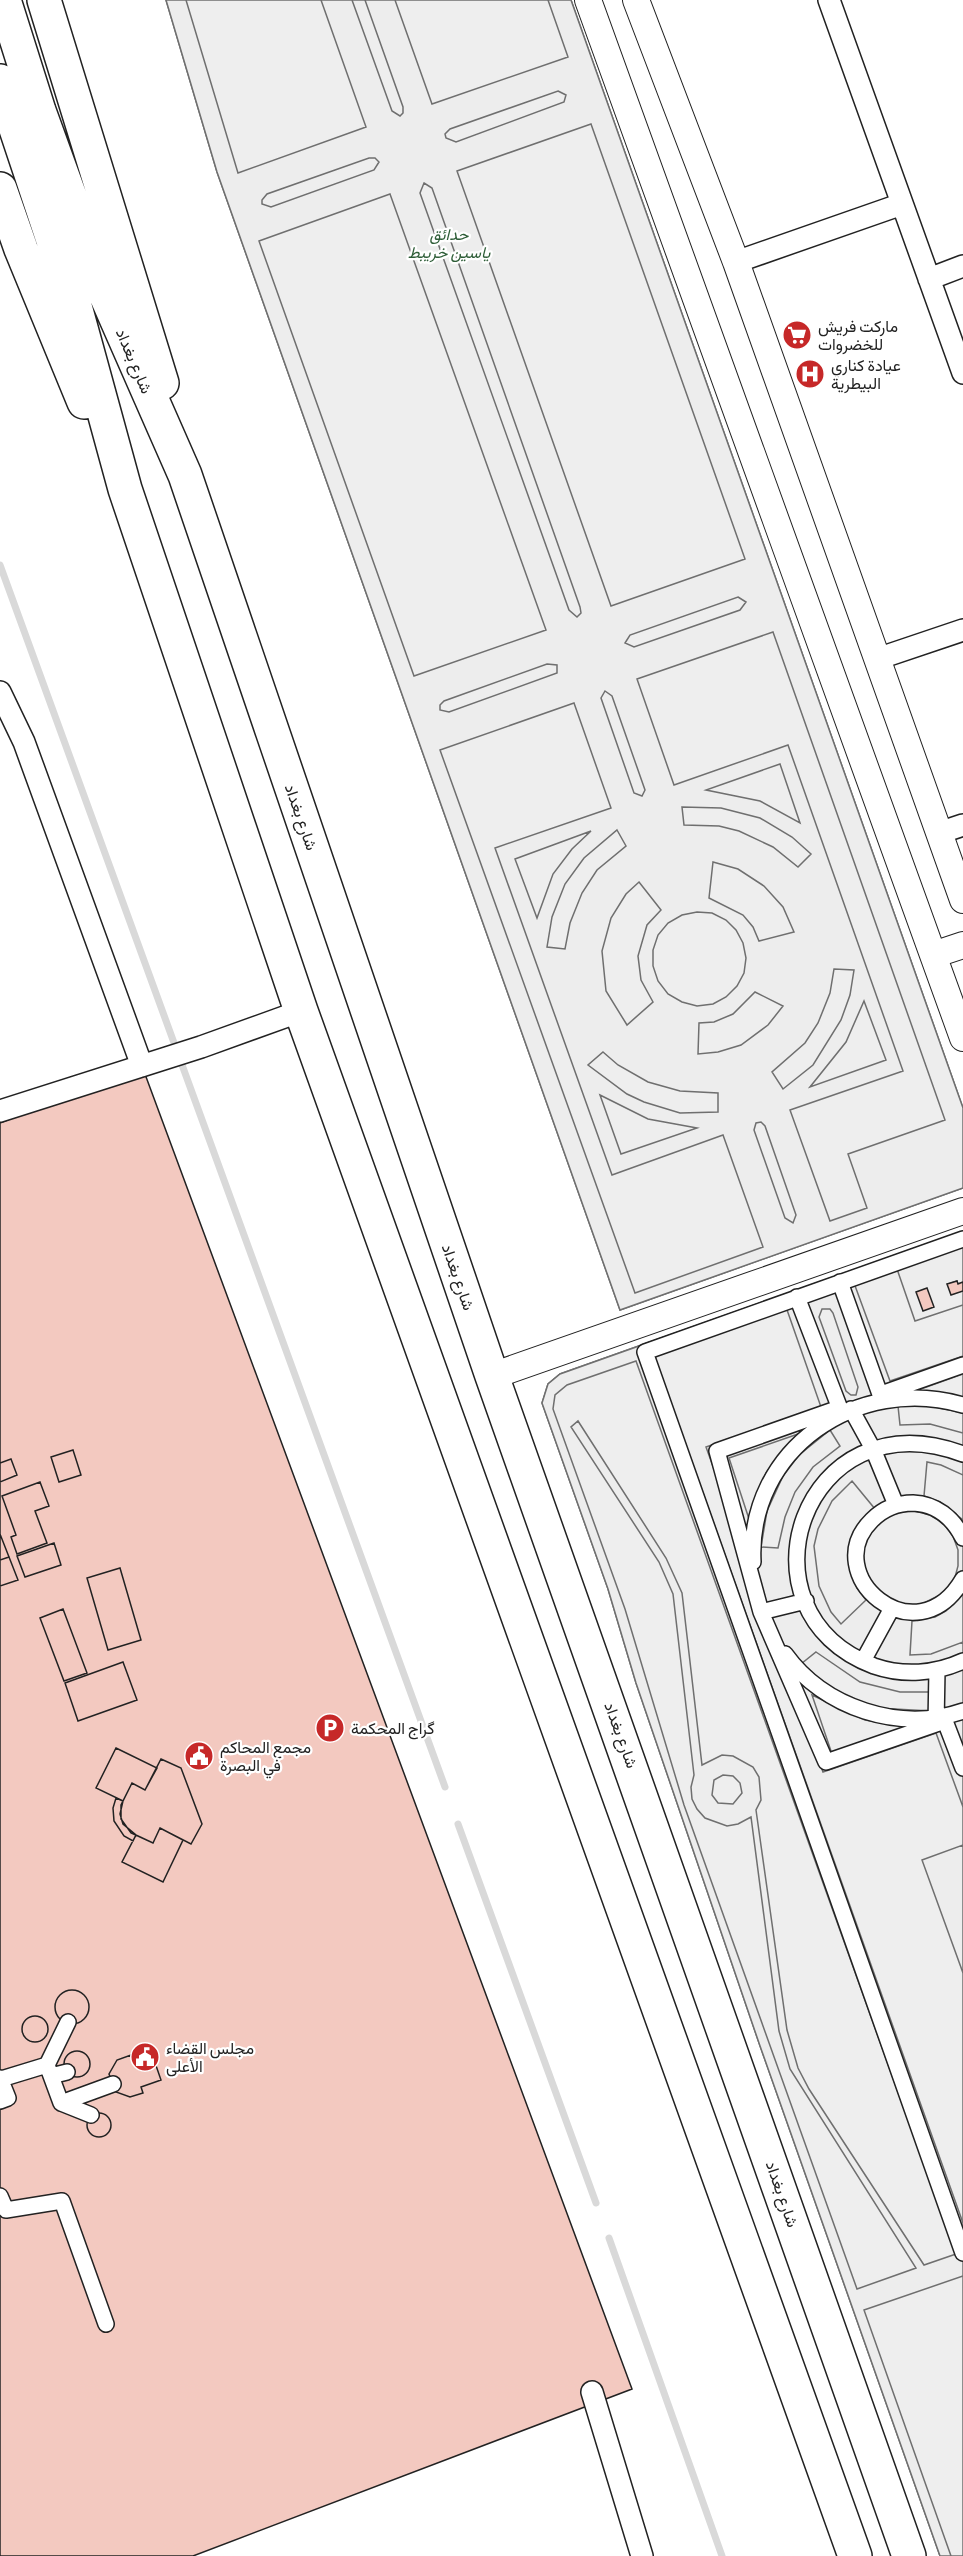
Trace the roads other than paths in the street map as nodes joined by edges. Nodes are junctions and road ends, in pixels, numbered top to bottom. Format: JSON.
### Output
{"nodes":[{"id":1,"x":4,"y":0,"type":"edge"},
{"id":2,"x":44,"y":0,"type":"edge"},
{"id":3,"x":588,"y":0,"type":"edge"},
{"id":4,"x":636,"y":0,"type":"edge"},
{"id":5,"x":829,"y":0,"type":"edge"},
{"id":6,"x":0,"y":81,"type":"edge"},
{"id":7,"x":26,"y":115,"type":"junction"},
{"id":8,"x":0,"y":189,"type":"edge"},
{"id":9,"x":902,"y":204,"type":"junction"},
{"id":10,"x":736,"y":262,"type":"junction"},
{"id":11,"x":963,"y":266,"type":"edge"},
{"id":12,"x":929,"y":279,"type":"junction"},
{"id":13,"x":963,"y":373,"type":"edge"},
{"id":14,"x":185,"y":475,"type":"junction"},
{"id":15,"x":125,"y":489,"type":"junction"},
{"id":16,"x":963,"y":630,"type":"edge"},
{"id":17,"x":878,"y":659,"type":"junction"},
{"id":18,"x":0,"y":692,"type":"edge"},
{"id":19,"x":963,"y":825,"type":"edge"},
{"id":20,"x":939,"y":833,"type":"junction"},
{"id":21,"x":963,"y":900,"type":"edge"},
{"id":22,"x":963,"y":945,"type":"edge"},
{"id":23,"x":933,"y":955,"type":"junction"},
{"id":24,"x":301,"y":1011,"type":"junction"},
{"id":25,"x":963,"y":1038,"type":"edge"},
{"id":26,"x":142,"y":1066,"type":"junction"},
{"id":27,"x":0,"y":1112,"type":"edge"},
{"id":28,"x":963,"y":1211,"type":"edge"},
{"id":29,"x":963,"y":1239,"type":"edge"},
{"id":30,"x":840,"y":1282,"type":"junction"},
{"id":31,"x":797,"y":1297,"type":"junction"},
{"id":32,"x":963,"y":1365,"type":"edge"},
{"id":33,"x":492,"y":1376,"type":"junction"},
{"id":34,"x":881,"y":1397,"type":"junction"},
{"id":35,"x":963,"y":1405,"type":"edge"},
{"id":36,"x":844,"y":1410,"type":"junction"},
{"id":37,"x":873,"y":1449,"type":"junction"},
{"id":38,"x":963,"y":1454,"type":"edge"},
{"id":39,"x":896,"y":1505,"type":"junction"},
{"id":40,"x":963,"y":1538,"type":"edge"},
{"id":41,"x":963,"y":1579,"type":"edge"},
{"id":42,"x":806,"y":1601,"type":"junction"},
{"id":43,"x":892,"y":1608,"type":"junction"},
{"id":44,"x":761,"y":1612,"type":"junction"},
{"id":45,"x":863,"y":1661,"type":"junction"},
{"id":46,"x":963,"y":1661,"type":"edge"},
{"id":47,"x":937,"y":1670,"type":"junction"},
{"id":48,"x":963,"y":1711,"type":"edge"},
{"id":49,"x":936,"y":1721,"type":"junction"},
{"id":50,"x":963,"y":1768,"type":"edge"},
{"id":51,"x":68,"y":2022,"type":"dead end"},
{"id":52,"x":49,"y":2071,"type":"junction"},
{"id":53,"x":67,"y":2072,"type":"dead end"},
{"id":54,"x":0,"y":2078,"type":"edge"},
{"id":55,"x":113,"y":2084,"type":"dead end"},
{"id":56,"x":0,"y":2101,"type":"edge"},
{"id":57,"x":61,"y":2103,"type":"junction"},
{"id":58,"x":91,"y":2115,"type":"dead end"},
{"id":59,"x":0,"y":2196,"type":"edge"},
{"id":60,"x":963,"y":2253,"type":"edge"},
{"id":61,"x":106,"y":2324,"type":"dead end"},
{"id":62,"x":592,"y":2392,"type":"dead end"},
{"id":63,"x":642,"y":2556,"type":"edge"},
{"id":64,"x":855,"y":2556,"type":"edge"},
{"id":65,"x":909,"y":2556,"type":"edge"}],
"edges":[{"from":1,"to":7,"type":"highway","name":"شارع بغداد"},
{"from":2,"to":14,"type":"highway"},
{"from":3,"to":23,"type":"street"},
{"from":4,"to":10,"type":"street"},
{"from":5,"to":9,"type":"street"},
{"from":6,"to":7,"type":"highway","name":"شارع بغداد"},
{"from":7,"to":14,"type":"highway","name":"شارع بغداد"},
{"from":7,"to":15,"type":"highway","name":"شارع بغداد"},
{"from":8,"to":15,"type":"highway"},
{"from":9,"to":10,"type":"street"},
{"from":9,"to":12,"type":"street"},
{"from":10,"to":17,"type":"street"},
{"from":11,"to":12,"type":"street"},
{"from":12,"to":13,"type":"street"},
{"from":14,"to":33,"type":"highway","name":"شارع بغداد"},
{"from":15,"to":24,"type":"highway","name":"شارع بغداد"},
{"from":16,"to":17,"type":"street"},
{"from":17,"to":20,"type":"street"},
{"from":18,"to":26,"type":"street"},
{"from":19,"to":20,"type":"street"},
{"from":20,"to":21,"type":"street"},
{"from":22,"to":23,"type":"street"},
{"from":23,"to":25,"type":"street"},
{"from":24,"to":26,"type":"street"},
{"from":24,"to":64,"type":"highway","name":"شارع بغداد"},
{"from":26,"to":27,"type":"street"},
{"from":28,"to":33,"type":"street"},
{"from":29,"to":30,"type":"street"},
{"from":30,"to":31,"type":"street"},
{"from":30,"to":34,"type":"street"},
{"from":31,"to":36,"type":"street"},
{"from":31,"to":60,"type":"street"},
{"from":32,"to":34,"type":"street"},
{"from":33,"to":65,"type":"highway","name":"شارع بغداد"},
{"from":34,"to":35,"type":"street"},
{"from":34,"to":36,"type":"street"},
{"from":36,"to":37,"type":"street"},
{"from":36,"to":44,"type":"street"},
{"from":36,"to":44,"type":"street"},
{"from":37,"to":38,"type":"street"},
{"from":37,"to":39,"type":"street"},
{"from":37,"to":42,"type":"street"},
{"from":39,"to":40,"type":"street"},
{"from":39,"to":43,"type":"street"},
{"from":41,"to":43,"type":"street"},
{"from":42,"to":44,"type":"street"},
{"from":42,"to":45,"type":"street"},
{"from":43,"to":45,"type":"street"},
{"from":44,"to":49,"type":"street"},
{"from":44,"to":49,"type":"street"},
{"from":45,"to":47,"type":"street"},
{"from":46,"to":47,"type":"street"},
{"from":47,"to":49,"type":"street"},
{"from":48,"to":49,"type":"street"},
{"from":49,"to":50,"type":"street"},
{"from":51,"to":52,"type":"street"},
{"from":52,"to":53,"type":"street"},
{"from":52,"to":54,"type":"street"},
{"from":52,"to":57,"type":"street"},
{"from":54,"to":56,"type":"street"},
{"from":55,"to":57,"type":"street"},
{"from":57,"to":58,"type":"street"},
{"from":59,"to":61,"type":"street"},
{"from":62,"to":63,"type":"street"}]}
